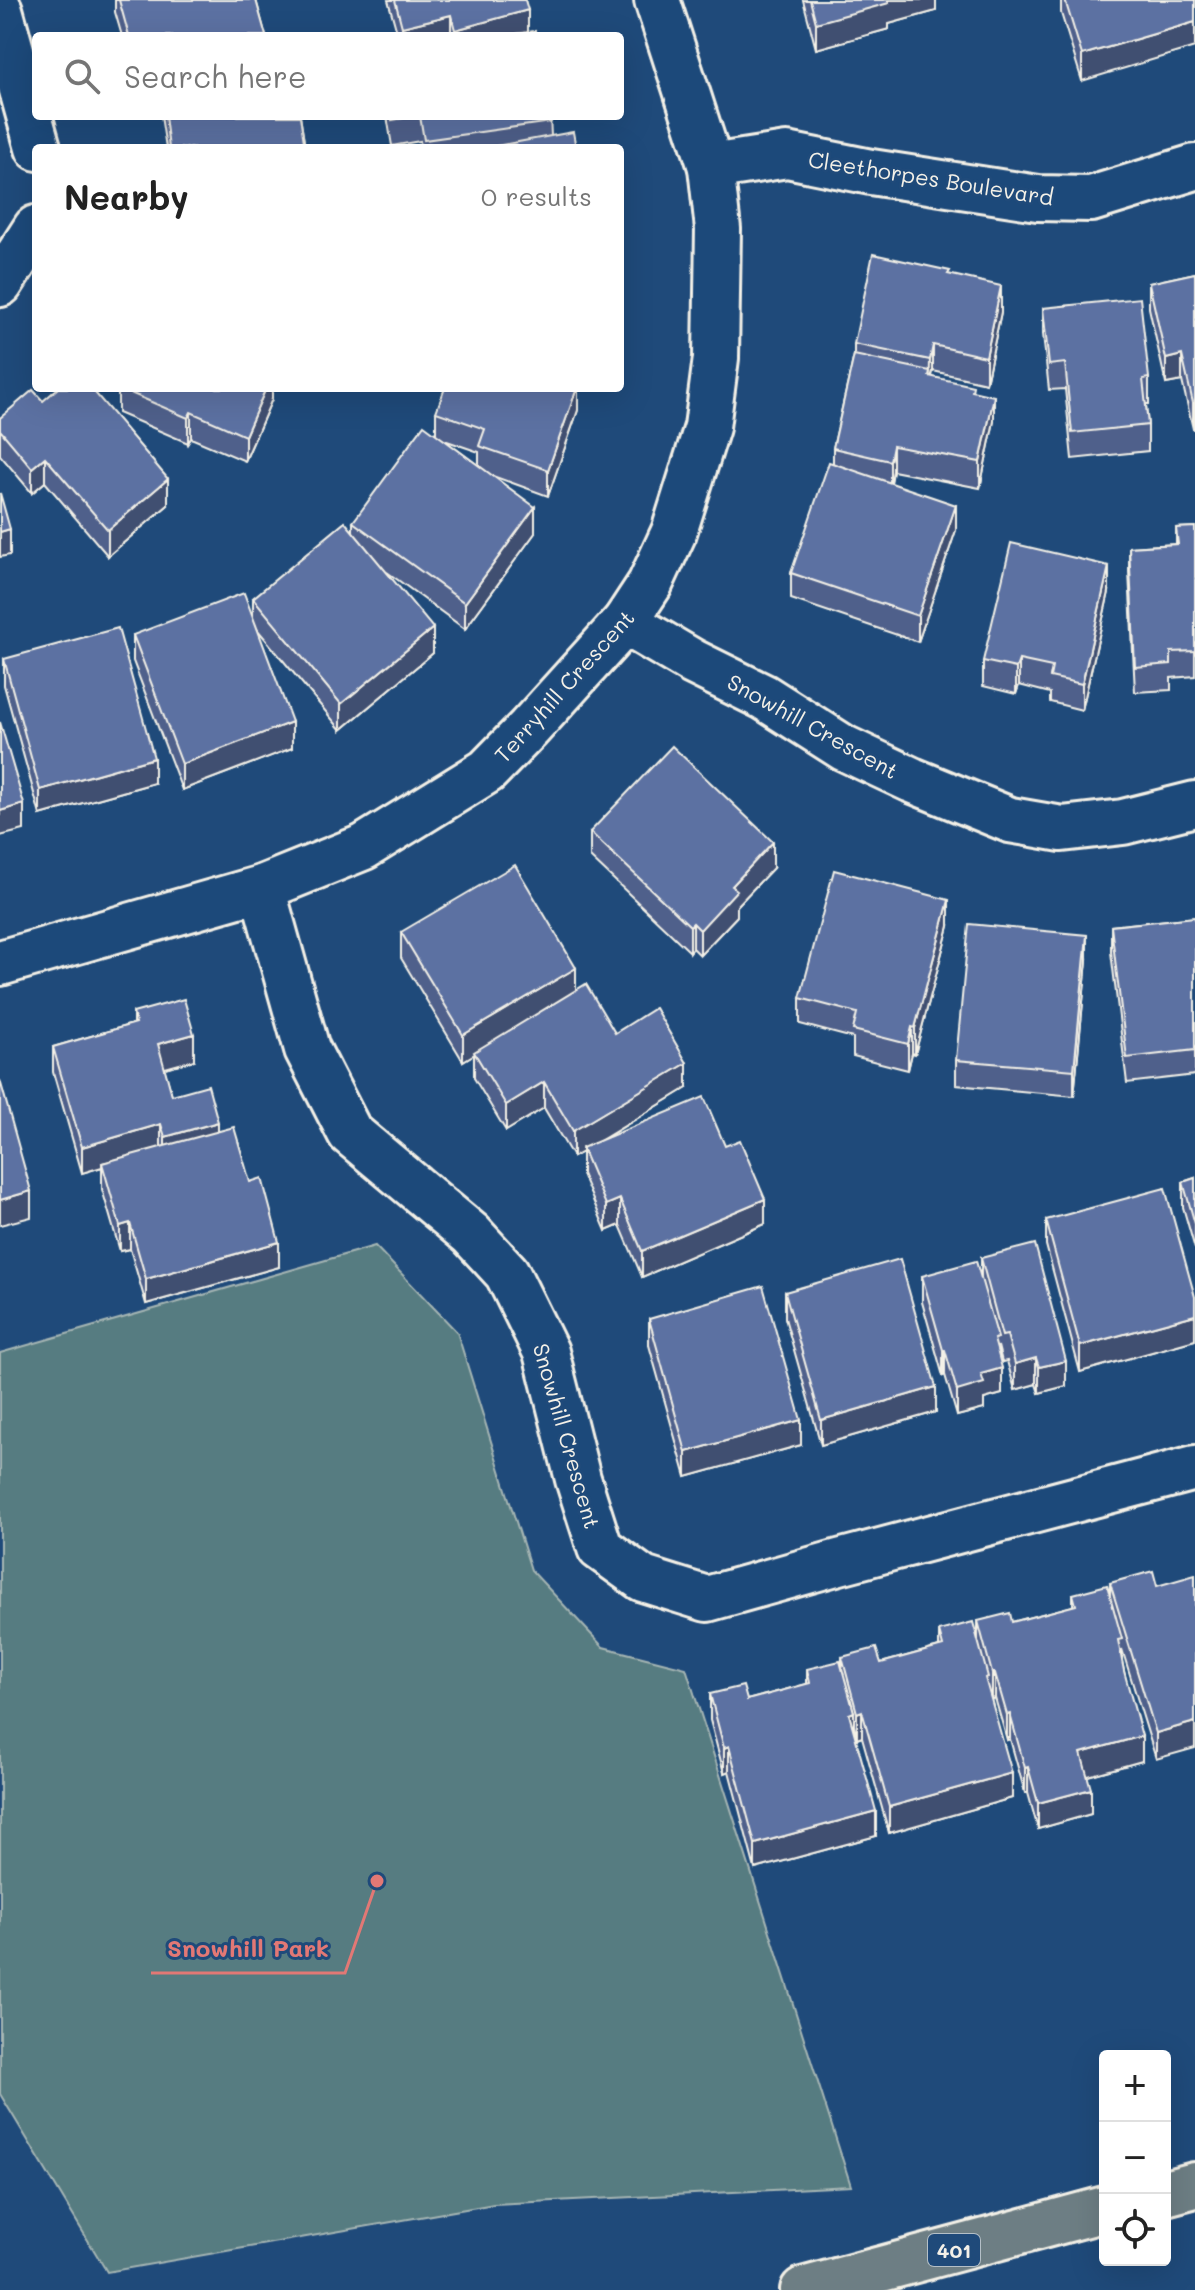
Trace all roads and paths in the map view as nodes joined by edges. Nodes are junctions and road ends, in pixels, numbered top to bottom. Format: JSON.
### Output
{"nodes":[{"id":1,"x":657,"y":0,"type":"edge"},
{"id":2,"x":0,"y":10,"type":"edge"},
{"id":3,"x":37,"y":144,"type":"edge"},
{"id":4,"x":711,"y":167,"type":"junction"},
{"id":5,"x":1195,"y":167,"type":"edge"},
{"id":6,"x":32,"y":234,"type":"edge"},
{"id":7,"x":0,"y":284,"type":"edge"},
{"id":8,"x":625,"y":622,"type":"junction"},
{"id":9,"x":1195,"y":804,"type":"edge"},
{"id":10,"x":262,"y":888,"type":"junction"},
{"id":11,"x":0,"y":963,"type":"edge"},
{"id":12,"x":1195,"y":1468,"type":"edge"},
{"id":13,"x":1195,"y":2185,"type":"edge"},
{"id":14,"x":1171,"y":2191,"type":"edge"},
{"id":15,"x":1099,"y":2211,"type":"edge"},
{"id":16,"x":803,"y":2290,"type":"edge"}],
"edges":[{"from":1,"to":4,"type":"street","name":"Terryhill Crescent"},
{"from":2,"to":3,"type":"street"},
{"from":4,"to":5,"type":"street","name":"Cleethorpes Boulevard"},
{"from":4,"to":8,"type":"street","name":"Terryhill Crescent"},
{"from":6,"to":7,"type":"street"},
{"from":8,"to":9,"type":"street","name":"Snowhill Crescent"},
{"from":8,"to":10,"type":"street","name":"Terryhill Crescent"},
{"from":10,"to":11,"type":"street","name":"Terryhill Crescent"},
{"from":10,"to":12,"type":"street","name":"Snowhill Crescent"},
{"from":13,"to":14,"type":"highway"},
{"from":15,"to":16,"type":"highway","number":"401"}]}
